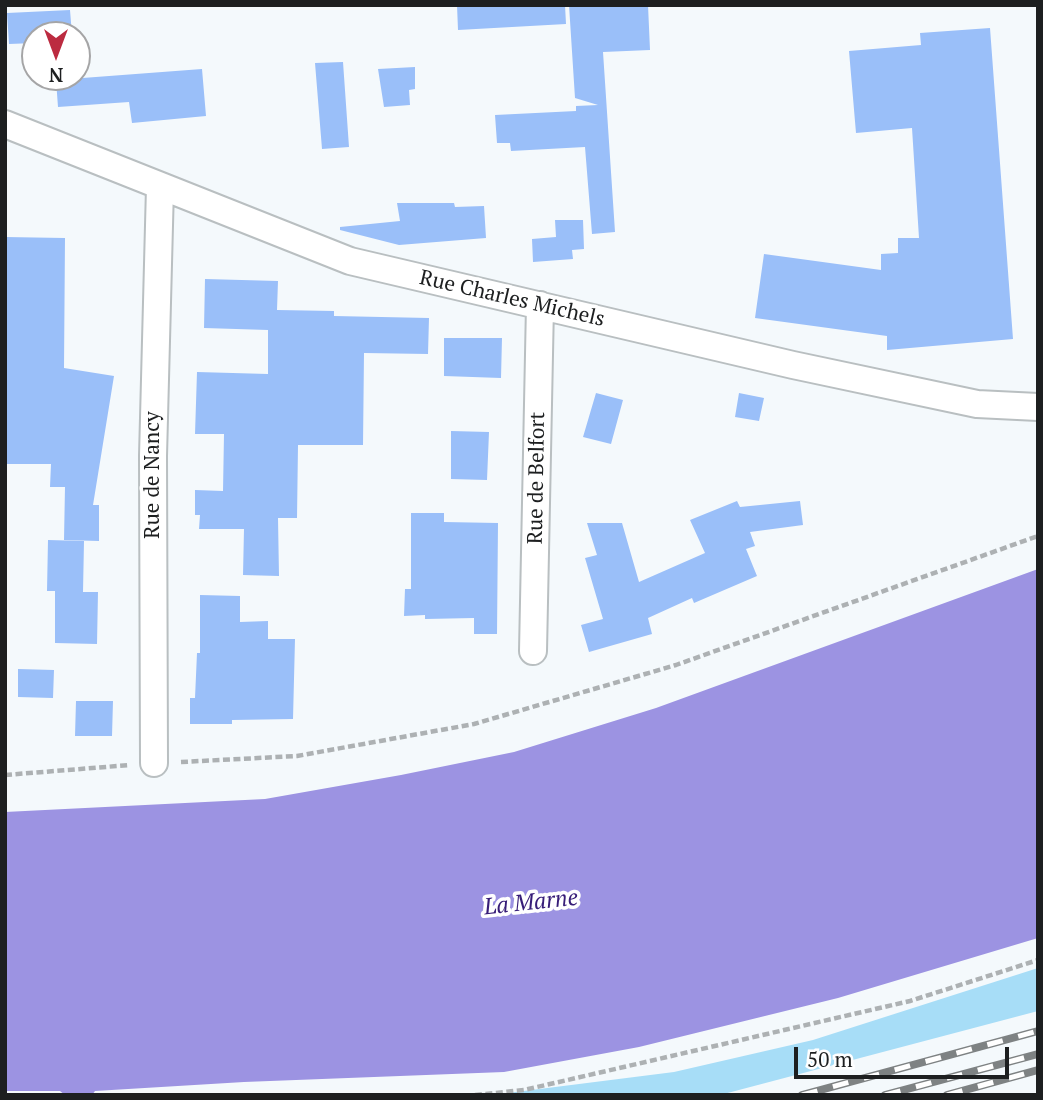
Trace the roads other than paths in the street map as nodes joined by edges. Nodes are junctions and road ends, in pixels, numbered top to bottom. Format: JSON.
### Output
{"nodes":[{"id":1,"x":5,"y":124,"type":"edge"},
{"id":2,"x":160,"y":187,"type":"junction"},
{"id":3,"x":540,"y":304,"type":"junction"},
{"id":4,"x":1038,"y":407,"type":"edge"},
{"id":5,"x":533,"y":651,"type":"dead end"},
{"id":6,"x":154,"y":763,"type":"road end"}],
"edges":[{"from":1,"to":2,"type":"street","name":"Rue Charles Michels"},
{"from":2,"to":3,"type":"street","name":"Rue Charles Michels"},
{"from":2,"to":6,"type":"street","name":"Rue de Nancy"},
{"from":3,"to":4,"type":"street","name":"Rue Charles Michels"},
{"from":3,"to":5,"type":"street","name":"Rue de Belfort"}]}
